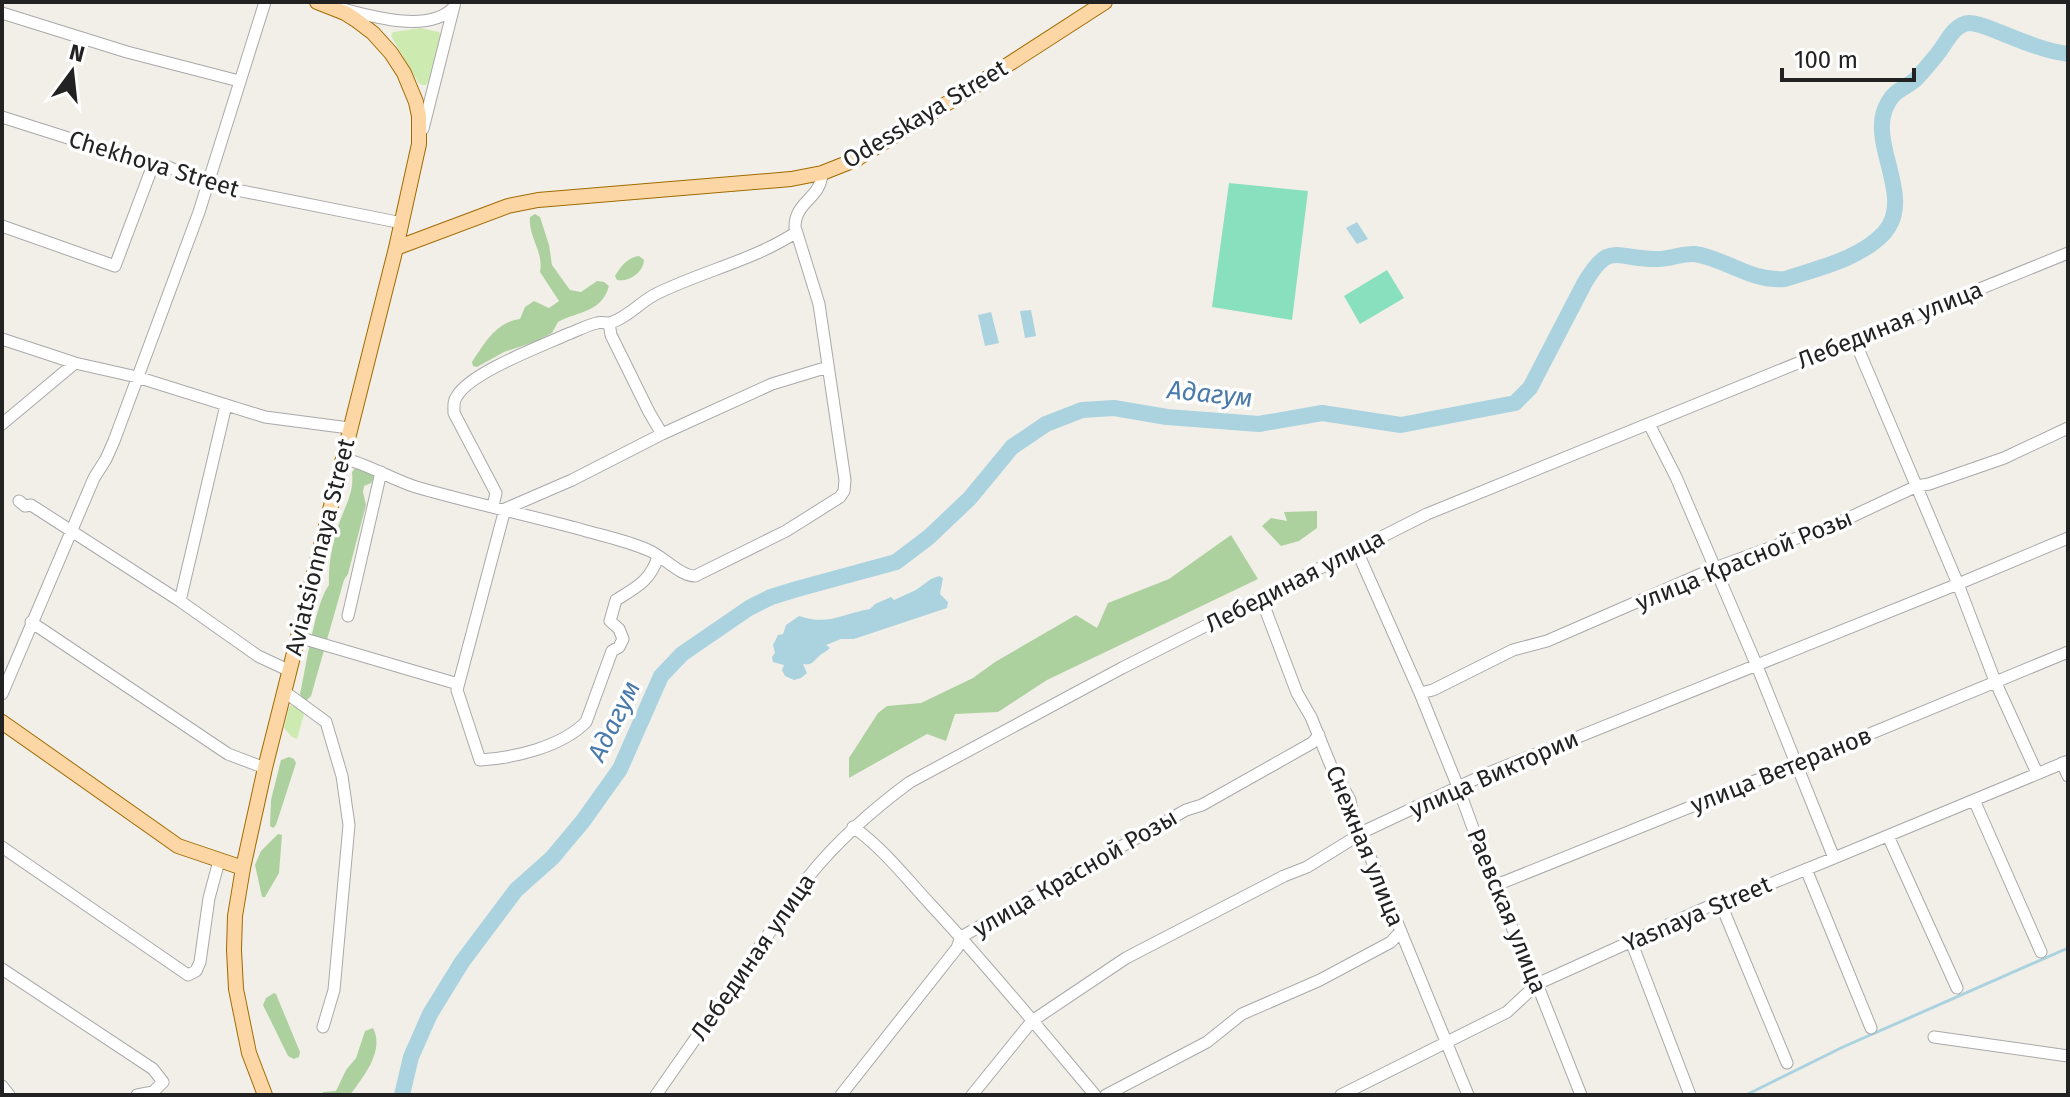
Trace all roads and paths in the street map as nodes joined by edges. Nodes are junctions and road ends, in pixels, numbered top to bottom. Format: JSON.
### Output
{"nodes":[{"id":1,"x":265,"y":2,"type":"edge"},
{"id":2,"x":317,"y":2,"type":"edge"},
{"id":3,"x":1105,"y":2,"type":"edge"},
{"id":4,"x":454,"y":5,"type":"edge"},
{"id":5,"x":2,"y":13,"type":"edge"},
{"id":6,"x":239,"y":81,"type":"junction"},
{"id":7,"x":2,"y":117,"type":"edge"},
{"id":8,"x":419,"y":144,"type":"junction"},
{"id":9,"x":153,"y":165,"type":"junction"},
{"id":10,"x":822,"y":173,"type":"junction"},
{"id":11,"x":207,"y":184,"type":"junction"},
{"id":12,"x":402,"y":223,"type":"junction"},
{"id":13,"x":2,"y":226,"type":"edge"},
{"id":14,"x":795,"y":233,"type":"junction"},
{"id":15,"x":396,"y":248,"type":"junction"},
{"id":16,"x":2068,"y":253,"type":"edge"},
{"id":17,"x":609,"y":323,"type":"junction"},
{"id":18,"x":2,"y":339,"type":"edge"},
{"id":19,"x":1854,"y":339,"type":"junction"},
{"id":20,"x":75,"y":363,"type":"junction"},
{"id":21,"x":828,"y":367,"type":"junction"},
{"id":22,"x":137,"y":377,"type":"junction"},
{"id":23,"x":226,"y":405,"type":"junction"},
{"id":24,"x":2,"y":424,"type":"edge"},
{"id":25,"x":1649,"y":424,"type":"junction"},
{"id":26,"x":349,"y":428,"type":"junction"},
{"id":27,"x":2068,"y":428,"type":"edge"},
{"id":28,"x":662,"y":434,"type":"junction"},
{"id":29,"x":342,"y":458,"type":"junction"},
{"id":30,"x":381,"y":472,"type":"junction"},
{"id":31,"x":1917,"y":486,"type":"junction"},
{"id":32,"x":19,"y":501,"type":"dead end"},
{"id":33,"x":499,"y":508,"type":"junction"},
{"id":34,"x":72,"y":531,"type":"junction"},
{"id":35,"x":2068,"y":538,"type":"edge"},
{"id":36,"x":1357,"y":551,"type":"junction"},
{"id":37,"x":658,"y":557,"type":"junction"},
{"id":38,"x":1715,"y":568,"type":"junction"},
{"id":39,"x":1958,"y":584,"type":"junction"},
{"id":40,"x":1261,"y":598,"type":"junction"},
{"id":41,"x":180,"y":601,"type":"junction"},
{"id":42,"x":348,"y":616,"type":"dead end"},
{"id":43,"x":31,"y":622,"type":"junction"},
{"id":44,"x":298,"y":637,"type":"junction"},
{"id":45,"x":2068,"y":652,"type":"edge"},
{"id":46,"x":1757,"y":666,"type":"junction"},
{"id":47,"x":290,"y":671,"type":"junction"},
{"id":48,"x":1995,"y":681,"type":"junction"},
{"id":49,"x":458,"y":684,"type":"junction"},
{"id":50,"x":285,"y":692,"type":"junction"},
{"id":51,"x":1420,"y":693,"type":"junction"},
{"id":52,"x":2,"y":694,"type":"edge"},
{"id":53,"x":2,"y":722,"type":"edge"},
{"id":54,"x":1319,"y":735,"type":"junction"},
{"id":55,"x":2065,"y":762,"type":"edge"},
{"id":56,"x":1797,"y":764,"type":"junction"},
{"id":57,"x":265,"y":768,"type":"junction"},
{"id":58,"x":2037,"y":773,"type":"junction"},
{"id":59,"x":2068,"y":776,"type":"edge"},
{"id":60,"x":1458,"y":787,"type":"junction"},
{"id":61,"x":1974,"y":800,"type":"junction"},
{"id":62,"x":853,"y":827,"type":"junction"},
{"id":63,"x":1888,"y":836,"type":"junction"},
{"id":64,"x":1356,"y":837,"type":"junction"},
{"id":65,"x":2,"y":847,"type":"edge"},
{"id":66,"x":1834,"y":858,"type":"junction"},
{"id":67,"x":219,"y":861,"type":"junction"},
{"id":68,"x":243,"y":868,"type":"junction"},
{"id":69,"x":1806,"y":869,"type":"junction"},
{"id":70,"x":1494,"y":886,"type":"junction"},
{"id":71,"x":1720,"y":902,"type":"junction"},
{"id":72,"x":1400,"y":932,"type":"junction"},
{"id":73,"x":961,"y":937,"type":"junction"},
{"id":74,"x":1631,"y":941,"type":"junction"},
{"id":75,"x":2041,"y":952,"type":"dead end"},
{"id":76,"x":2,"y":969,"type":"edge"},
{"id":77,"x":1537,"y":984,"type":"junction"},
{"id":78,"x":1957,"y":988,"type":"dead end"},
{"id":79,"x":1032,"y":1021,"type":"junction"},
{"id":80,"x":323,"y":1027,"type":"dead end"},
{"id":81,"x":1871,"y":1028,"type":"dead end"},
{"id":82,"x":1934,"y":1037,"type":"dead end"},
{"id":83,"x":1447,"y":1041,"type":"junction"},
{"id":84,"x":2068,"y":1056,"type":"edge"},
{"id":85,"x":1787,"y":1063,"type":"dead end"},
{"id":86,"x":2,"y":1086,"type":"edge"},
{"id":87,"x":9,"y":1095,"type":"edge"},
{"id":88,"x":137,"y":1095,"type":"edge"},
{"id":89,"x":265,"y":1095,"type":"edge"},
{"id":90,"x":656,"y":1095,"type":"edge"},
{"id":91,"x":841,"y":1095,"type":"edge"},
{"id":92,"x":972,"y":1095,"type":"edge"},
{"id":93,"x":1095,"y":1095,"type":"edge"},
{"id":94,"x":1106,"y":1095,"type":"edge"},
{"id":95,"x":1341,"y":1095,"type":"edge"},
{"id":96,"x":1468,"y":1095,"type":"edge"},
{"id":97,"x":1581,"y":1095,"type":"edge"},
{"id":98,"x":1690,"y":1095,"type":"edge"}],
"edges":[{"from":1,"to":6,"type":"street"},
{"from":2,"to":4,"type":"street"},
{"from":2,"to":8,"type":"main road"},
{"from":3,"to":10,"type":"main road","name":"Odesskaya Street"},
{"from":4,"to":8,"type":"street","name":"Aviatsionnaya Street"},
{"from":5,"to":6,"type":"street"},
{"from":6,"to":11,"type":"street"},
{"from":7,"to":9,"type":"street","name":"Chekhova Street"},
{"from":8,"to":12,"type":"main road","name":"Aviatsionnaya Street"},
{"from":9,"to":11,"type":"street","name":"Chekhova Street"},
{"from":9,"to":13,"type":"street"},
{"from":10,"to":14,"type":"street"},
{"from":10,"to":15,"type":"main road","name":"Odesskaya Street"},
{"from":11,"to":12,"type":"street","name":"Chekhova Street"},
{"from":11,"to":22,"type":"street"},
{"from":12,"to":15,"type":"main road","name":"Aviatsionnaya Street"},
{"from":14,"to":17,"type":"street"},
{"from":14,"to":21,"type":"street"},
{"from":15,"to":26,"type":"main road","name":"Aviatsionnaya Street"},
{"from":16,"to":19,"type":"street","name":"Лебединая улица"},
{"from":17,"to":28,"type":"street"},
{"from":17,"to":33,"type":"street"},
{"from":18,"to":20,"type":"street"},
{"from":19,"to":25,"type":"street","name":"Лебединая улица"},
{"from":19,"to":31,"type":"street"},
{"from":20,"to":22,"type":"street"},
{"from":20,"to":24,"type":"street"},
{"from":21,"to":28,"type":"street"},
{"from":21,"to":37,"type":"street"},
{"from":22,"to":23,"type":"street"},
{"from":22,"to":34,"type":"street"},
{"from":23,"to":26,"type":"street"},
{"from":23,"to":41,"type":"street"},
{"from":25,"to":36,"type":"street","name":"Лебединая улица"},
{"from":25,"to":38,"type":"street"},
{"from":26,"to":29,"type":"main road","name":"Aviatsionnaya Street"},
{"from":27,"to":31,"type":"street","name":"улица Красной Розы"},
{"from":28,"to":33,"type":"street"},
{"from":29,"to":30,"type":"street"},
{"from":29,"to":44,"type":"main road","name":"Aviatsionnaya Street"},
{"from":30,"to":33,"type":"street"},
{"from":30,"to":42,"type":"street"},
{"from":31,"to":38,"type":"street","name":"улица Красной Розы"},
{"from":31,"to":39,"type":"street"},
{"from":32,"to":34,"type":"street"},
{"from":33,"to":37,"type":"street"},
{"from":33,"to":49,"type":"street"},
{"from":34,"to":41,"type":"street"},
{"from":34,"to":43,"type":"street"},
{"from":35,"to":39,"type":"street","name":"улица Виктории"},
{"from":36,"to":40,"type":"street","name":"Лебединая улица"},
{"from":36,"to":51,"type":"street","name":"Раевская улица"},
{"from":37,"to":49,"type":"street"},
{"from":38,"to":46,"type":"street"},
{"from":38,"to":51,"type":"street","name":"улица Красной Розы"},
{"from":39,"to":46,"type":"street","name":"улица Виктории"},
{"from":39,"to":48,"type":"street"},
{"from":40,"to":54,"type":"street","name":"Снежная улица"},
{"from":40,"to":62,"type":"street","name":"Лебединая улица"},
{"from":41,"to":47,"type":"street"},
{"from":43,"to":52,"type":"street"},
{"from":43,"to":57,"type":"street"},
{"from":44,"to":47,"type":"main road","name":"Aviatsionnaya Street"},
{"from":44,"to":49,"type":"street"},
{"from":45,"to":48,"type":"street","name":"улица Ветеранов"},
{"from":46,"to":56,"type":"street"},
{"from":46,"to":60,"type":"street","name":"улица Виктории"},
{"from":47,"to":50,"type":"main road","name":"Aviatsionnaya Street"},
{"from":48,"to":56,"type":"street","name":"улица Ветеранов"},
{"from":48,"to":58,"type":"street"},
{"from":50,"to":57,"type":"main road","name":"Aviatsionnaya Street"},
{"from":50,"to":80,"type":"street"},
{"from":51,"to":60,"type":"street","name":"Раевская улица"},
{"from":53,"to":67,"type":"main road"},
{"from":54,"to":64,"type":"street","name":"Снежная улица"},
{"from":54,"to":73,"type":"street","name":"улица Красной Розы"},
{"from":55,"to":58,"type":"street","name":"Yasnaya Street"},
{"from":55,"to":59,"type":"street"},
{"from":56,"to":66,"type":"street"},
{"from":56,"to":70,"type":"street","name":"улица Ветеранов"},
{"from":57,"to":68,"type":"main road","name":"Aviatsionnaya Street"},
{"from":58,"to":61,"type":"street","name":"Yasnaya Street"},
{"from":60,"to":64,"type":"street","name":"улица Виктории"},
{"from":60,"to":70,"type":"street","name":"Раевская улица"},
{"from":61,"to":63,"type":"street","name":"Yasnaya Street"},
{"from":61,"to":75,"type":"street"},
{"from":62,"to":73,"type":"street"},
{"from":62,"to":90,"type":"street","name":"Лебединая улица"},
{"from":63,"to":66,"type":"street","name":"Yasnaya Street"},
{"from":63,"to":78,"type":"street"},
{"from":64,"to":72,"type":"street","name":"Снежная улица"},
{"from":64,"to":79,"type":"street","name":"улица Виктории"},
{"from":65,"to":67,"type":"street"},
{"from":66,"to":69,"type":"street","name":"Yasnaya Street"},
{"from":67,"to":68,"type":"main road"},
{"from":68,"to":89,"type":"main road","name":"Aviatsionnaya Street"},
{"from":69,"to":71,"type":"street","name":"Yasnaya Street"},
{"from":69,"to":81,"type":"street"},
{"from":70,"to":77,"type":"street","name":"Раевская улица"},
{"from":71,"to":74,"type":"street","name":"Yasnaya Street"},
{"from":71,"to":85,"type":"street"},
{"from":72,"to":83,"type":"street","name":"Снежная улица"},
{"from":72,"to":94,"type":"street"},
{"from":73,"to":79,"type":"street"},
{"from":73,"to":91,"type":"street","name":"улица Красной Розы"},
{"from":74,"to":77,"type":"street","name":"Yasnaya Street"},
{"from":74,"to":98,"type":"street"},
{"from":76,"to":88,"type":"street"},
{"from":77,"to":83,"type":"street","name":"Yasnaya Street"},
{"from":77,"to":97,"type":"street","name":"Раевская улица"},
{"from":79,"to":92,"type":"street","name":"улица Виктории"},
{"from":79,"to":93,"type":"street"},
{"from":82,"to":84,"type":"street"},
{"from":83,"to":95,"type":"street","name":"Yasnaya Street"},
{"from":83,"to":96,"type":"street","name":"Снежная улица"},
{"from":86,"to":87,"type":"street"}]}
